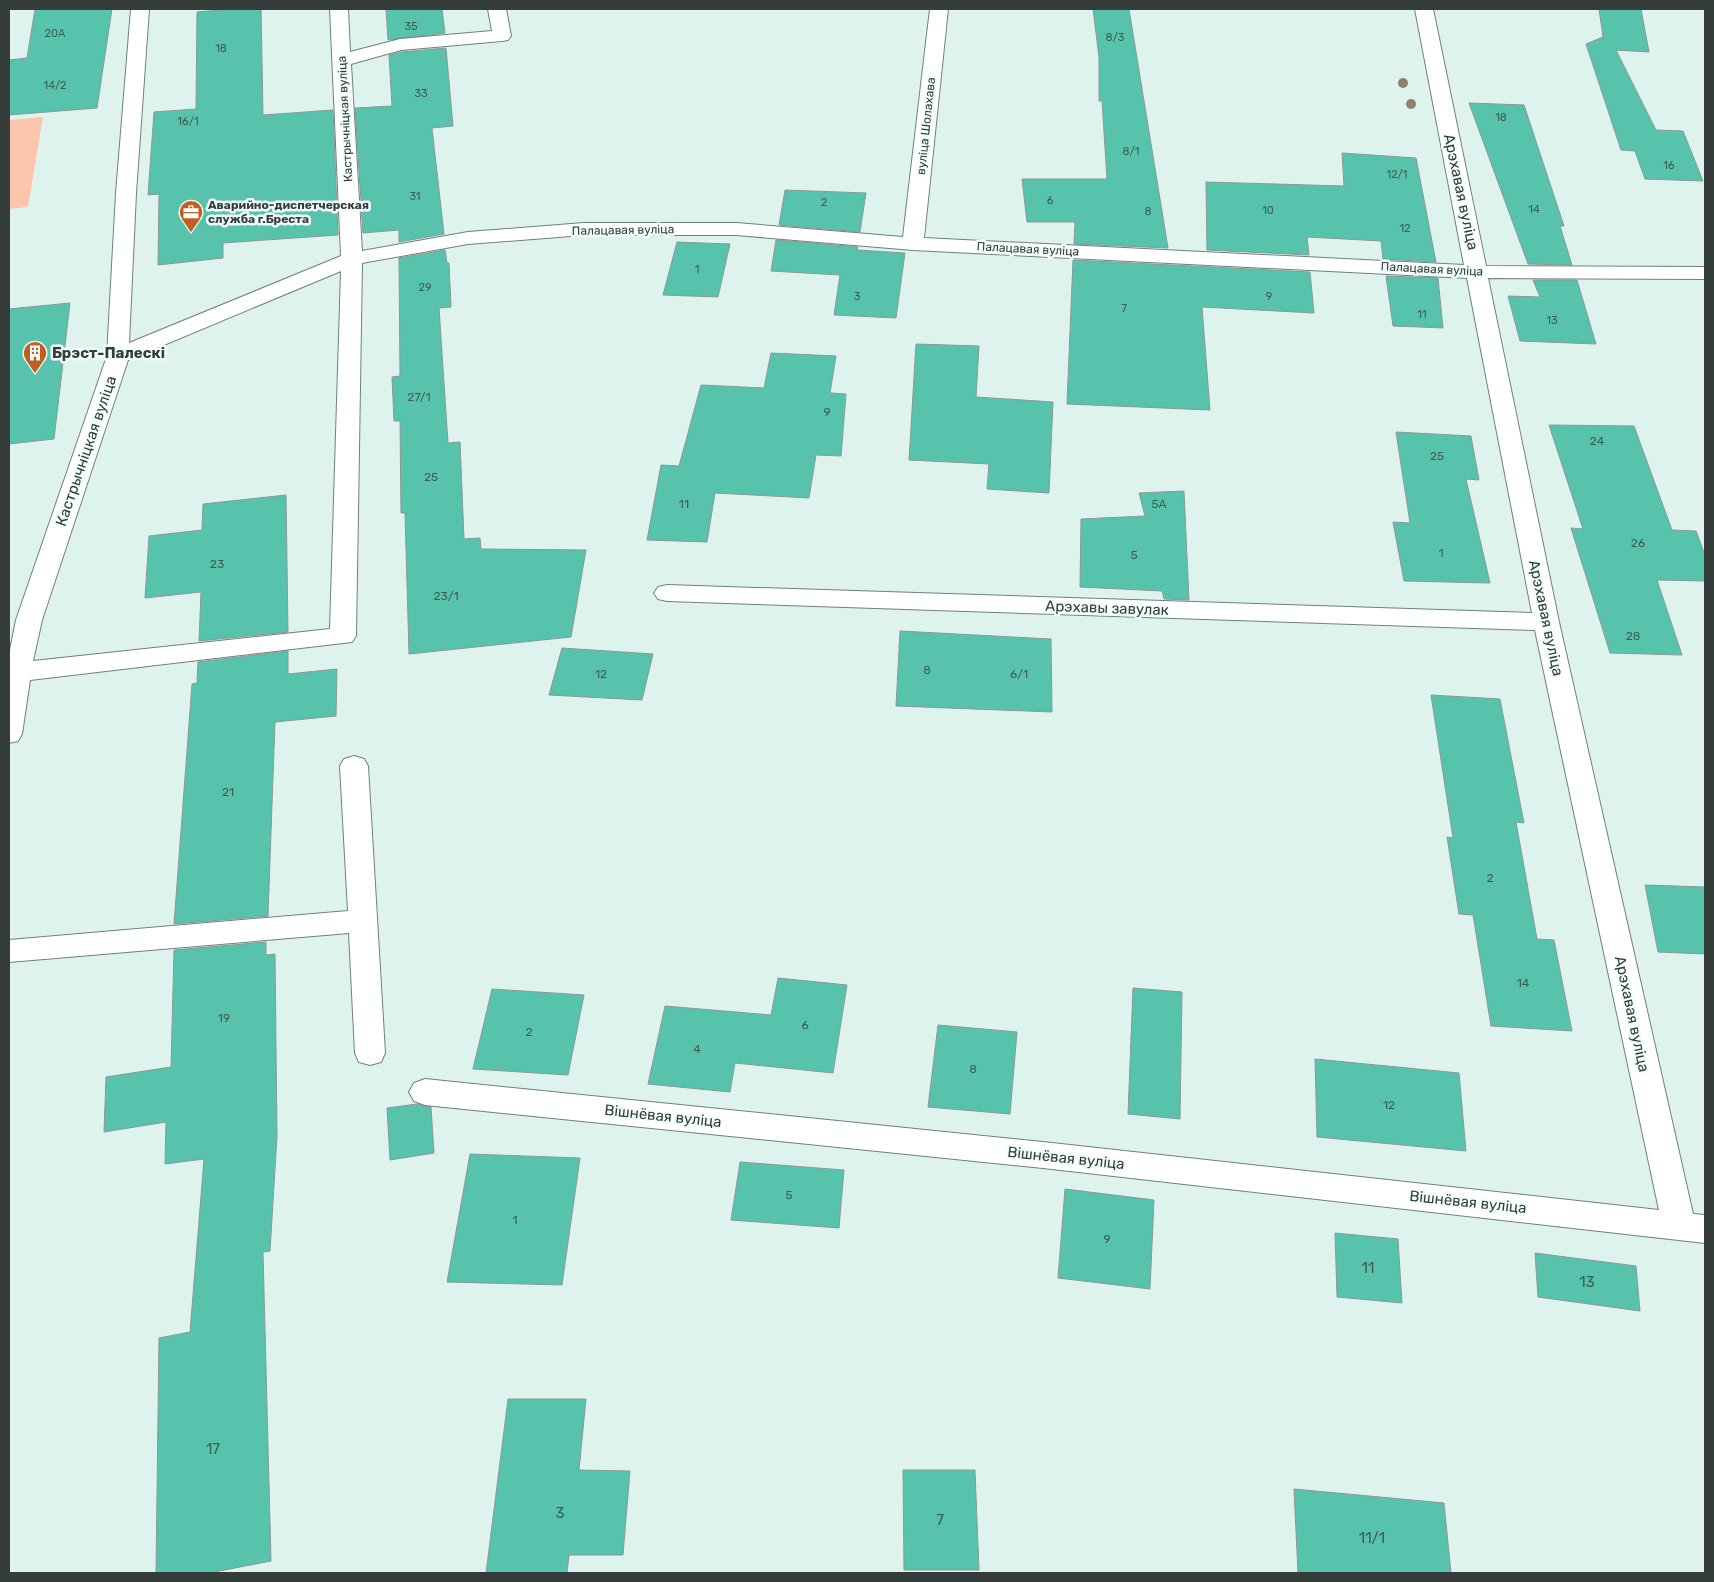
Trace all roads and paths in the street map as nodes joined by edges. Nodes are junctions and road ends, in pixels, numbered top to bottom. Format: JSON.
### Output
{"nodes":[{"id":1,"x":140,"y":9,"type":"edge"},
{"id":2,"x":339,"y":9,"type":"edge"},
{"id":3,"x":497,"y":9,"type":"edge"},
{"id":4,"x":939,"y":9,"type":"edge"},
{"id":5,"x":1424,"y":9,"type":"edge"},
{"id":6,"x":343,"y":60,"type":"junction"},
{"id":7,"x":912,"y":244,"type":"junction"},
{"id":8,"x":352,"y":259,"type":"junction"},
{"id":9,"x":1478,"y":272,"type":"junction"},
{"id":10,"x":1705,"y":273,"type":"edge"},
{"id":11,"x":118,"y":356,"type":"junction"},
{"id":12,"x":668,"y":593,"type":"dead end"},
{"id":13,"x":1546,"y":622,"type":"junction"},
{"id":14,"x":18,"y":672,"type":"junction"},
{"id":15,"x":9,"y":734,"type":"edge"},
{"id":16,"x":354,"y":766,"type":"dead end"},
{"id":17,"x":362,"y":920,"type":"junction"},
{"id":18,"x":9,"y":951,"type":"edge"},
{"id":19,"x":370,"y":1053,"type":"dead end"},
{"id":20,"x":426,"y":1092,"type":"dead end"},
{"id":21,"x":1692,"y":1227,"type":"edge"}],
"edges":[{"from":1,"to":11,"type":"street"},
{"from":2,"to":6,"type":"street","name":"Кастрычніцкая вуліца"},
{"from":3,"to":6,"type":"street"},
{"from":4,"to":7,"type":"street","name":"вуліца Шолахава"},
{"from":5,"to":9,"type":"street","name":"Арэхавая вуліца"},
{"from":6,"to":8,"type":"street","name":"Кастрычніцкая вуліца"},
{"from":7,"to":8,"type":"street","name":"Палацавая вуліца"},
{"from":7,"to":9,"type":"street","name":"Палацавая вуліца"},
{"from":8,"to":11,"type":"street","name":"Кастрычніцкая вуліца"},
{"from":8,"to":14,"type":"street","name":"Кастрычніцкая вуліца"},
{"from":9,"to":10,"type":"street","name":"Палацавая вуліца"},
{"from":9,"to":13,"type":"street","name":"Арэхавая вуліца"},
{"from":11,"to":14,"type":"street","name":"Кастрычніцкая вуліца"},
{"from":12,"to":13,"type":"street","name":"Арэхавы завулак"},
{"from":13,"to":21,"type":"street","name":"Арэхавая вуліца"},
{"from":14,"to":15,"type":"street","name":"Кастрычніцкая вуліца"},
{"from":16,"to":17,"type":"street"},
{"from":17,"to":18,"type":"street"},
{"from":17,"to":19,"type":"street"},
{"from":20,"to":21,"type":"street","name":"Вішнёвая вуліца"}]}
